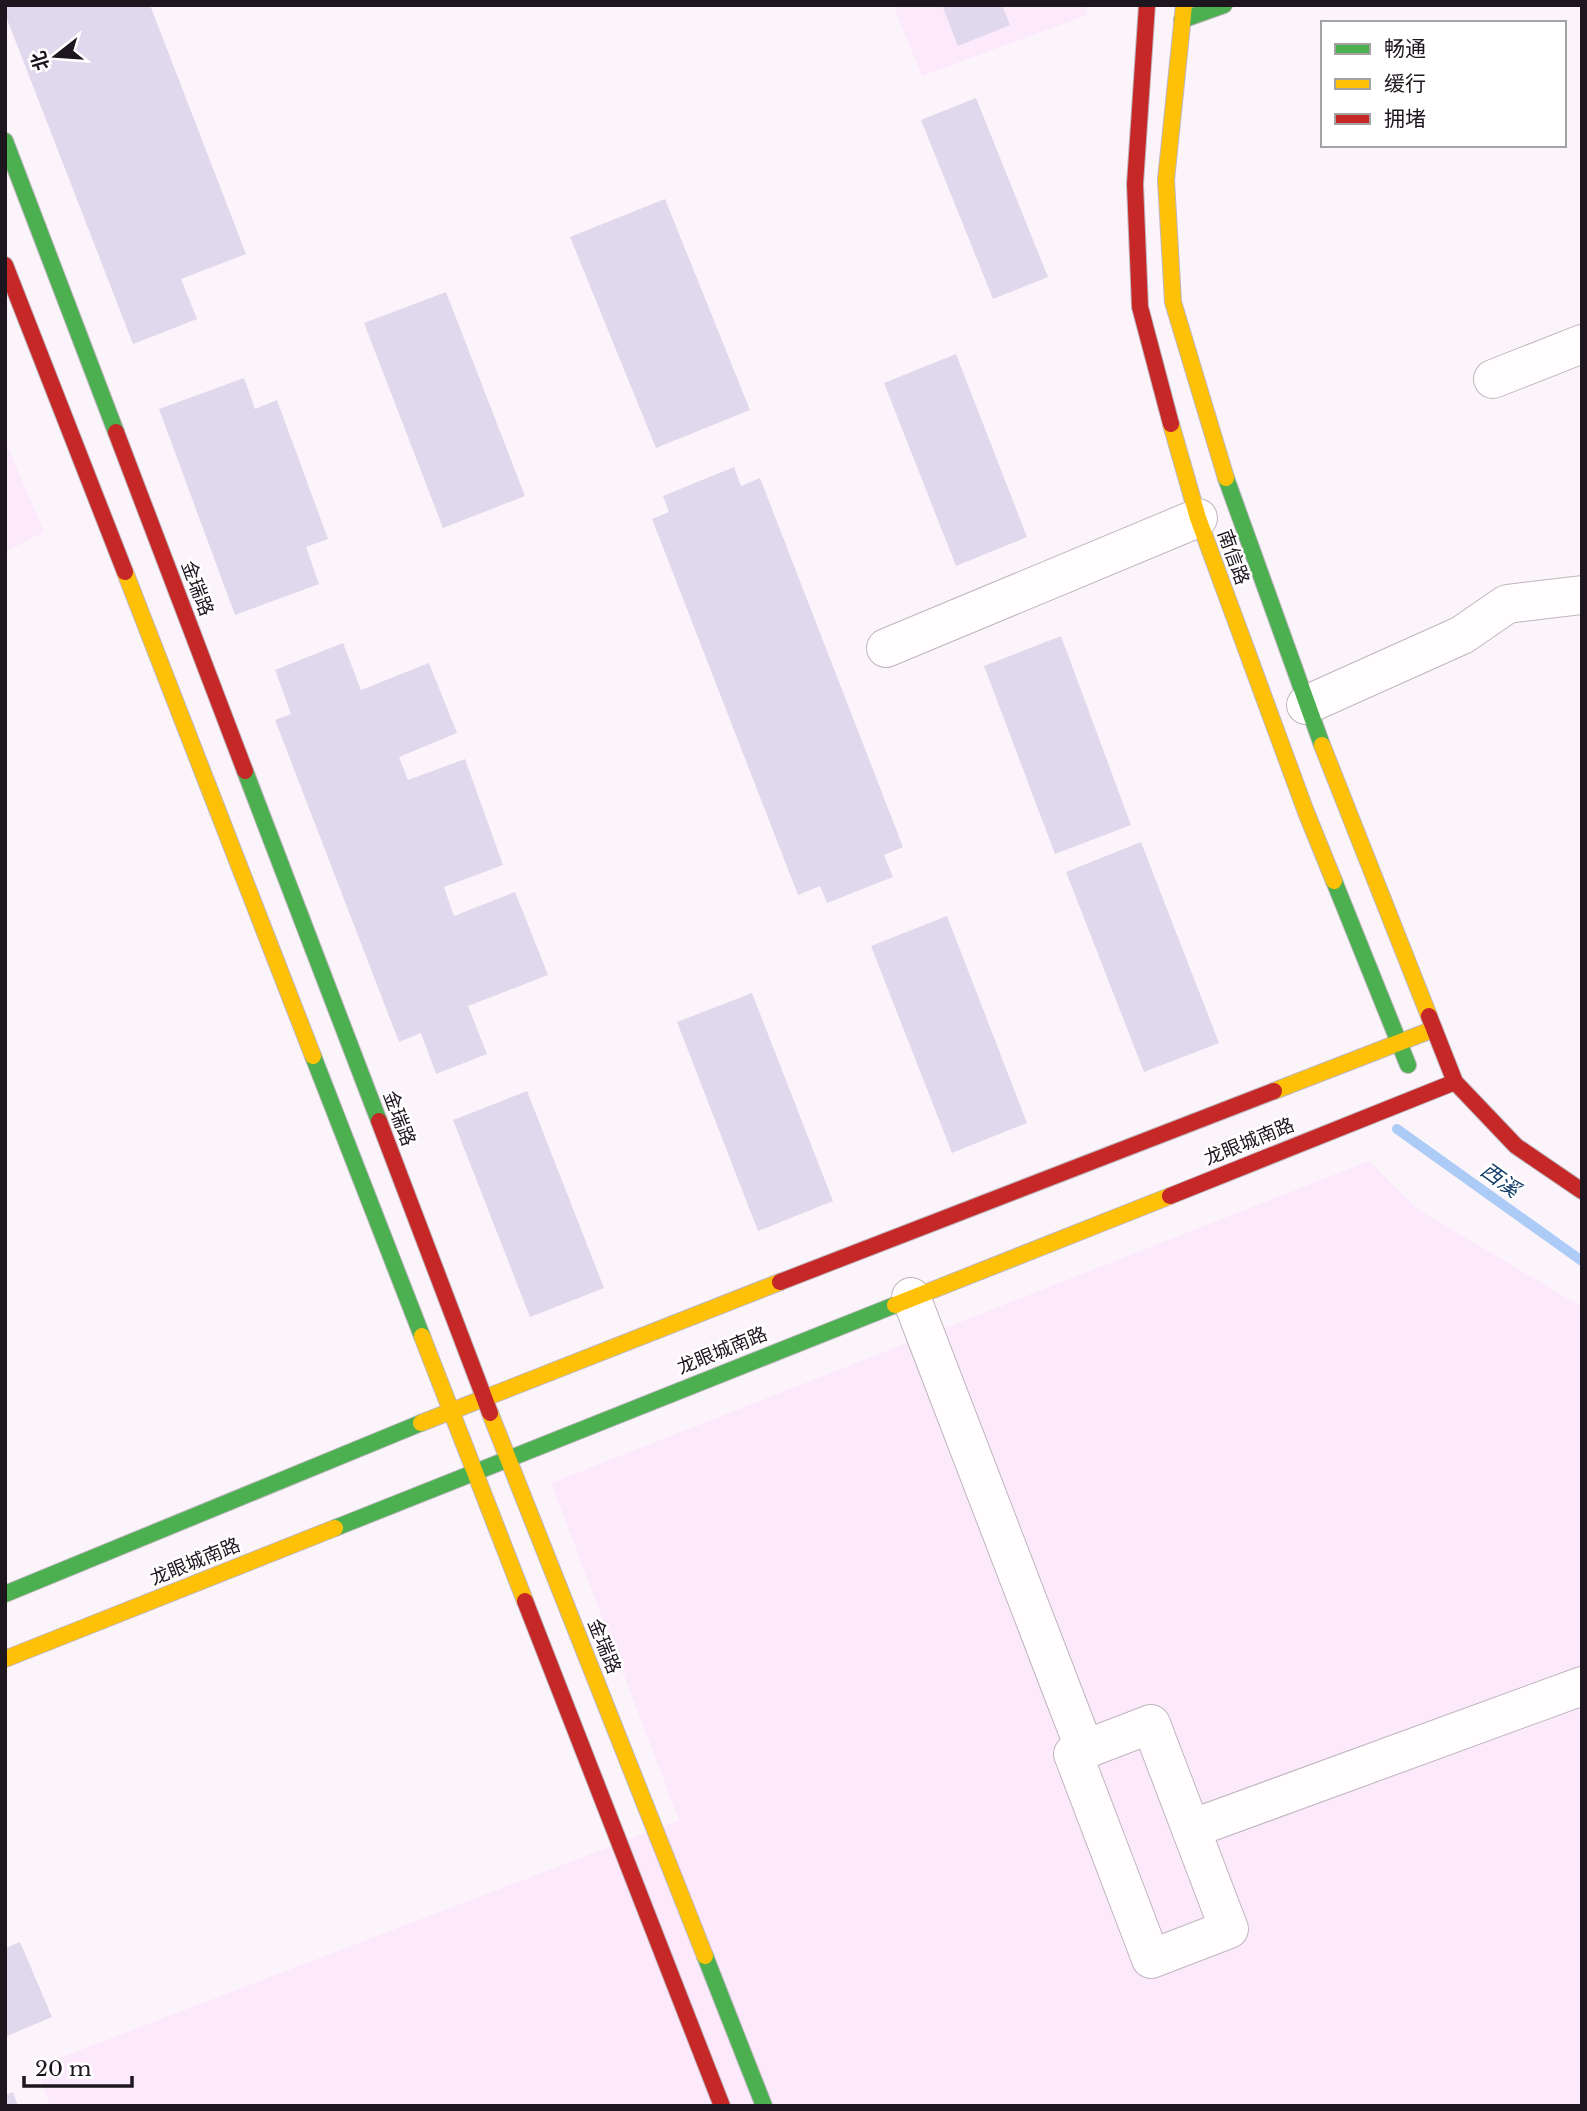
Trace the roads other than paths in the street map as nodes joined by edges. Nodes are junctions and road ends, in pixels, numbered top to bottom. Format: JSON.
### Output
{"nodes":[{"id":1,"x":1147,"y":5,"type":"edge"},
{"id":2,"x":1224,"y":5,"type":"edge"},
{"id":3,"x":1183,"y":13,"type":"edge"},
{"id":4,"x":5,"y":141,"type":"edge"},
{"id":5,"x":5,"y":265,"type":"edge"},
{"id":6,"x":1582,"y":344,"type":"edge"},
{"id":7,"x":1493,"y":379,"type":"dead end"},
{"id":8,"x":1215,"y":509,"type":"junction"},
{"id":9,"x":1582,"y":595,"type":"edge"},
{"id":10,"x":886,"y":649,"type":"dead end"},
{"id":11,"x":1306,"y":705,"type":"junction"},
{"id":12,"x":1434,"y":1029,"type":"junction"},
{"id":13,"x":1455,"y":1082,"type":"junction"},
{"id":14,"x":1420,"y":1095,"type":"junction"},
{"id":15,"x":1582,"y":1191,"type":"edge"},
{"id":16,"x":911,"y":1297,"type":"junction"},
{"id":17,"x":484,"y":1397,"type":"junction"},
{"id":18,"x":450,"y":1411,"type":"junction"},
{"id":19,"x":508,"y":1458,"type":"junction"},
{"id":20,"x":474,"y":1472,"type":"junction"},
{"id":21,"x":5,"y":1594,"type":"edge"},
{"id":22,"x":5,"y":1659,"type":"edge"},
{"id":23,"x":1582,"y":1686,"type":"edge"},
{"id":24,"x":1085,"y":1750,"type":"junction"},
{"id":25,"x":1191,"y":1829,"type":"junction"},
{"id":26,"x":722,"y":2106,"type":"edge"},
{"id":27,"x":764,"y":2106,"type":"edge"}],
"edges":[{"from":1,"to":8,"type":"main road","name":"南信路"},
{"from":2,"to":3,"type":"main road"},
{"from":3,"to":8,"type":"main road","name":"南信路"},
{"from":4,"to":17,"type":"main road","name":"金瑞路"},
{"from":5,"to":18,"type":"main road"},
{"from":6,"to":7,"type":"street"},
{"from":8,"to":10,"type":"street"},
{"from":8,"to":11,"type":"main road","name":"南信路"},
{"from":8,"to":14,"type":"main road","name":"南信路"},
{"from":9,"to":11,"type":"street"},
{"from":11,"to":12,"type":"main road","name":"南信路"},
{"from":12,"to":13,"type":"main road","name":"南信路"},
{"from":12,"to":17,"type":"main road","name":"龙眼城南路"},
{"from":13,"to":14,"type":"main road","name":"龙眼城南路"},
{"from":13,"to":15,"type":"main road"},
{"from":14,"to":16,"type":"main road","name":"龙眼城南路"},
{"from":16,"to":19,"type":"main road","name":"龙眼城南路"},
{"from":16,"to":24,"type":"street"},
{"from":17,"to":18,"type":"main road","name":"龙眼城南路"},
{"from":17,"to":19,"type":"main road","name":"金瑞路"},
{"from":18,"to":20,"type":"main road"},
{"from":18,"to":21,"type":"main road","name":"龙眼城南路"},
{"from":19,"to":20,"type":"main road","name":"龙眼城南路"},
{"from":19,"to":27,"type":"main road","name":"金瑞路"},
{"from":20,"to":22,"type":"main road","name":"龙眼城南路"},
{"from":20,"to":26,"type":"main road"},
{"from":23,"to":25,"type":"street"},
{"from":24,"to":25,"type":"street"},
{"from":24,"to":25,"type":"street"}]}
